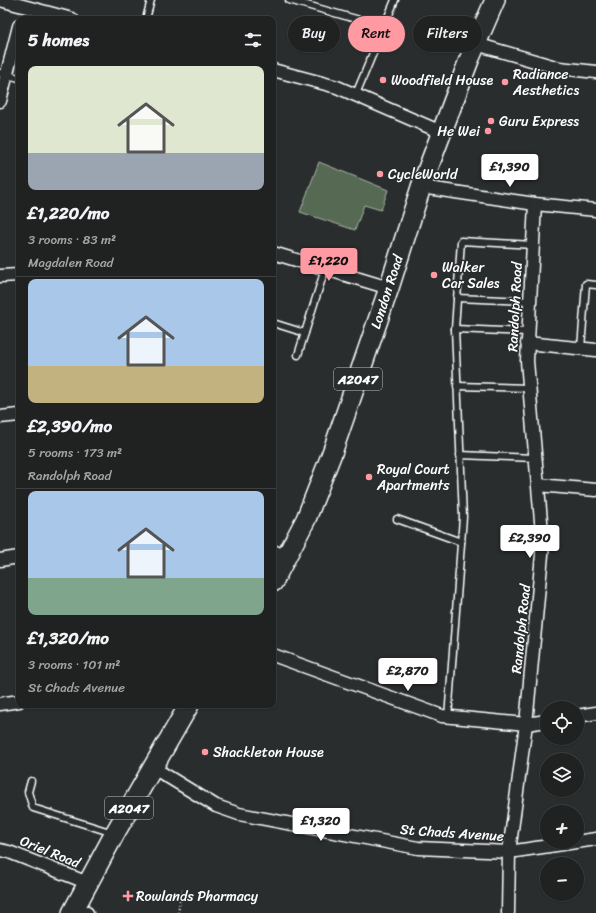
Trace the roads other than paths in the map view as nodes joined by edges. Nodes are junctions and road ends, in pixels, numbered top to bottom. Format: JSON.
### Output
{"nodes":[{"id":1,"x":0,"y":0,"type":"edge"},
{"id":2,"x":151,"y":0,"type":"edge"},
{"id":3,"x":289,"y":0,"type":"edge"},
{"id":4,"x":395,"y":0,"type":"edge"},
{"id":5,"x":495,"y":0,"type":"edge"},
{"id":6,"x":24,"y":7,"type":"junction"},
{"id":7,"x":22,"y":16,"type":"edge"},
{"id":8,"x":60,"y":16,"type":"edge"},
{"id":9,"x":147,"y":16,"type":"edge"},
{"id":10,"x":388,"y":16,"type":"edge"},
{"id":11,"x":348,"y":17,"type":"edge"},
{"id":12,"x":482,"y":30,"type":"edge"},
{"id":13,"x":16,"y":35,"type":"edge"},
{"id":14,"x":482,"y":46,"type":"edge"},
{"id":15,"x":374,"y":52,"type":"edge"},
{"id":16,"x":473,"y":52,"type":"edge"},
{"id":17,"x":276,"y":71,"type":"edge"},
{"id":18,"x":596,"y":72,"type":"edge"},
{"id":19,"x":3,"y":74,"type":"edge"},
{"id":20,"x":16,"y":77,"type":"edge"},
{"id":21,"x":356,"y":94,"type":"junction"},
{"id":22,"x":0,"y":102,"type":"edge"},
{"id":23,"x":441,"y":132,"type":"junction"},
{"id":24,"x":420,"y":187,"type":"junction"},
{"id":25,"x":535,"y":204,"type":"junction"},
{"id":26,"x":596,"y":210,"type":"edge"},
{"id":27,"x":533,"y":245,"type":"junction"},
{"id":28,"x":276,"y":254,"type":"edge"},
{"id":29,"x":325,"y":269,"type":"junction"},
{"id":30,"x":16,"y":275,"type":"edge"},
{"id":31,"x":0,"y":276,"type":"edge"},
{"id":32,"x":596,"y":285,"type":"edge"},
{"id":33,"x":389,"y":288,"type":"junction"},
{"id":34,"x":457,"y":298,"type":"junction"},
{"id":35,"x":530,"y":301,"type":"junction"},
{"id":36,"x":276,"y":324,"type":"edge"},
{"id":37,"x":455,"y":329,"type":"junction"},
{"id":38,"x":305,"y":333,"type":"junction"},
{"id":39,"x":528,"y":338,"type":"junction"},
{"id":40,"x":581,"y":348,"type":"junction"},
{"id":41,"x":596,"y":350,"type":"edge"},
{"id":42,"x":298,"y":355,"type":"dead end"},
{"id":43,"x":457,"y":386,"type":"junction"},
{"id":44,"x":530,"y":388,"type":"junction"},
{"id":45,"x":16,"y":415,"type":"edge"},
{"id":46,"x":0,"y":417,"type":"edge"},
{"id":47,"x":460,"y":455,"type":"junction"},
{"id":48,"x":536,"y":458,"type":"junction"},
{"id":49,"x":538,"y":485,"type":"junction"},
{"id":50,"x":596,"y":490,"type":"edge"},
{"id":51,"x":397,"y":519,"type":"dead end"},
{"id":52,"x":461,"y":542,"type":"junction"},
{"id":53,"x":280,"y":554,"type":"edge"},
{"id":54,"x":16,"y":558,"type":"edge"},
{"id":55,"x":0,"y":560,"type":"edge"},
{"id":56,"x":276,"y":570,"type":"edge"},
{"id":57,"x":276,"y":656,"type":"edge"},
{"id":58,"x":16,"y":701,"type":"edge"},
{"id":59,"x":0,"y":704,"type":"edge"},
{"id":60,"x":183,"y":708,"type":"edge"},
{"id":61,"x":596,"y":713,"type":"edge"},
{"id":62,"x":584,"y":715,"type":"edge"},
{"id":63,"x":448,"y":718,"type":"junction"},
{"id":64,"x":540,"y":722,"type":"edge"},
{"id":65,"x":526,"y":724,"type":"junction"},
{"id":66,"x":152,"y":767,"type":"junction"},
{"id":67,"x":31,"y":781,"type":"dead end"},
{"id":68,"x":115,"y":833,"type":"junction"},
{"id":69,"x":596,"y":839,"type":"edge"},
{"id":70,"x":0,"y":850,"type":"edge"},
{"id":71,"x":509,"y":852,"type":"junction"},
{"id":72,"x":88,"y":883,"type":"junction"},
{"id":73,"x":78,"y":911,"type":"edge"},
{"id":74,"x":508,"y":913,"type":"edge"}],
"edges":[{"from":1,"to":6,"type":"street"},
{"from":2,"to":9,"type":"lane"},
{"from":3,"to":11,"type":"lane"},
{"from":4,"to":10,"type":"lane"},
{"from":5,"to":12,"type":"main road","name":"London Road","number":"A2047"},
{"from":6,"to":7,"type":"street"},
{"from":6,"to":8,"type":"street"},
{"from":13,"to":19,"type":"street"},
{"from":14,"to":18,"type":"street"},
{"from":15,"to":21,"type":"lane"},
{"from":16,"to":23,"type":"main road","name":"London Road","number":"A2047"},
{"from":17,"to":21,"type":"street"},
{"from":19,"to":20,"type":"lane"},
{"from":19,"to":22,"type":"street"},
{"from":21,"to":23,"type":"street"},
{"from":23,"to":24,"type":"main road","name":"London Road","number":"A2047"},
{"from":24,"to":25,"type":"street"},
{"from":24,"to":33,"type":"main road","name":"London Road","number":"A2047"},
{"from":25,"to":26,"type":"street"},
{"from":25,"to":27,"type":"street","name":"Randolph Road"},
{"from":27,"to":34,"type":"lane"},
{"from":27,"to":35,"type":"street","name":"Randolph Road"},
{"from":28,"to":29,"type":"street"},
{"from":29,"to":33,"type":"street"},
{"from":29,"to":38,"type":"lane"},
{"from":30,"to":31,"type":"street"},
{"from":32,"to":40,"type":"lane"},
{"from":33,"to":53,"type":"main road","name":"London Road","number":"A2047"},
{"from":34,"to":35,"type":"lane"},
{"from":34,"to":37,"type":"lane"},
{"from":35,"to":39,"type":"street","name":"Randolph Road"},
{"from":36,"to":38,"type":"lane"},
{"from":37,"to":39,"type":"lane"},
{"from":37,"to":43,"type":"lane"},
{"from":38,"to":42,"type":"lane"},
{"from":39,"to":40,"type":"street"},
{"from":39,"to":44,"type":"street","name":"Randolph Road"},
{"from":40,"to":41,"type":"street"},
{"from":43,"to":44,"type":"lane"},
{"from":43,"to":47,"type":"lane"},
{"from":44,"to":48,"type":"street","name":"Randolph Road"},
{"from":45,"to":46,"type":"street"},
{"from":47,"to":48,"type":"lane"},
{"from":47,"to":52,"type":"lane"},
{"from":48,"to":49,"type":"street","name":"Randolph Road"},
{"from":49,"to":50,"type":"street"},
{"from":49,"to":65,"type":"street","name":"Randolph Road"},
{"from":51,"to":52,"type":"lane"},
{"from":52,"to":63,"type":"lane"},
{"from":53,"to":56,"type":"main road","name":"London Road","number":"A2047"},
{"from":54,"to":55,"type":"street"},
{"from":57,"to":63,"type":"street"},
{"from":58,"to":59,"type":"street"},
{"from":60,"to":66,"type":"main road","number":"A2047"},
{"from":61,"to":62,"type":"street"},
{"from":63,"to":65,"type":"street"},
{"from":64,"to":65,"type":"street"},
{"from":65,"to":71,"type":"street","name":"Randolph Road"},
{"from":66,"to":68,"type":"main road","number":"A2047"},
{"from":66,"to":71,"type":"street","name":"St Chads Avenue"},
{"from":67,"to":68,"type":"lane"},
{"from":68,"to":72,"type":"main road","number":"A2047"},
{"from":69,"to":71,"type":"street","name":"St Chads Avenue"},
{"from":70,"to":72,"type":"street","name":"Oriel Road"},
{"from":71,"to":74,"type":"street","name":"Randolph Road"},
{"from":72,"to":73,"type":"main road","number":"A2047"}]}
